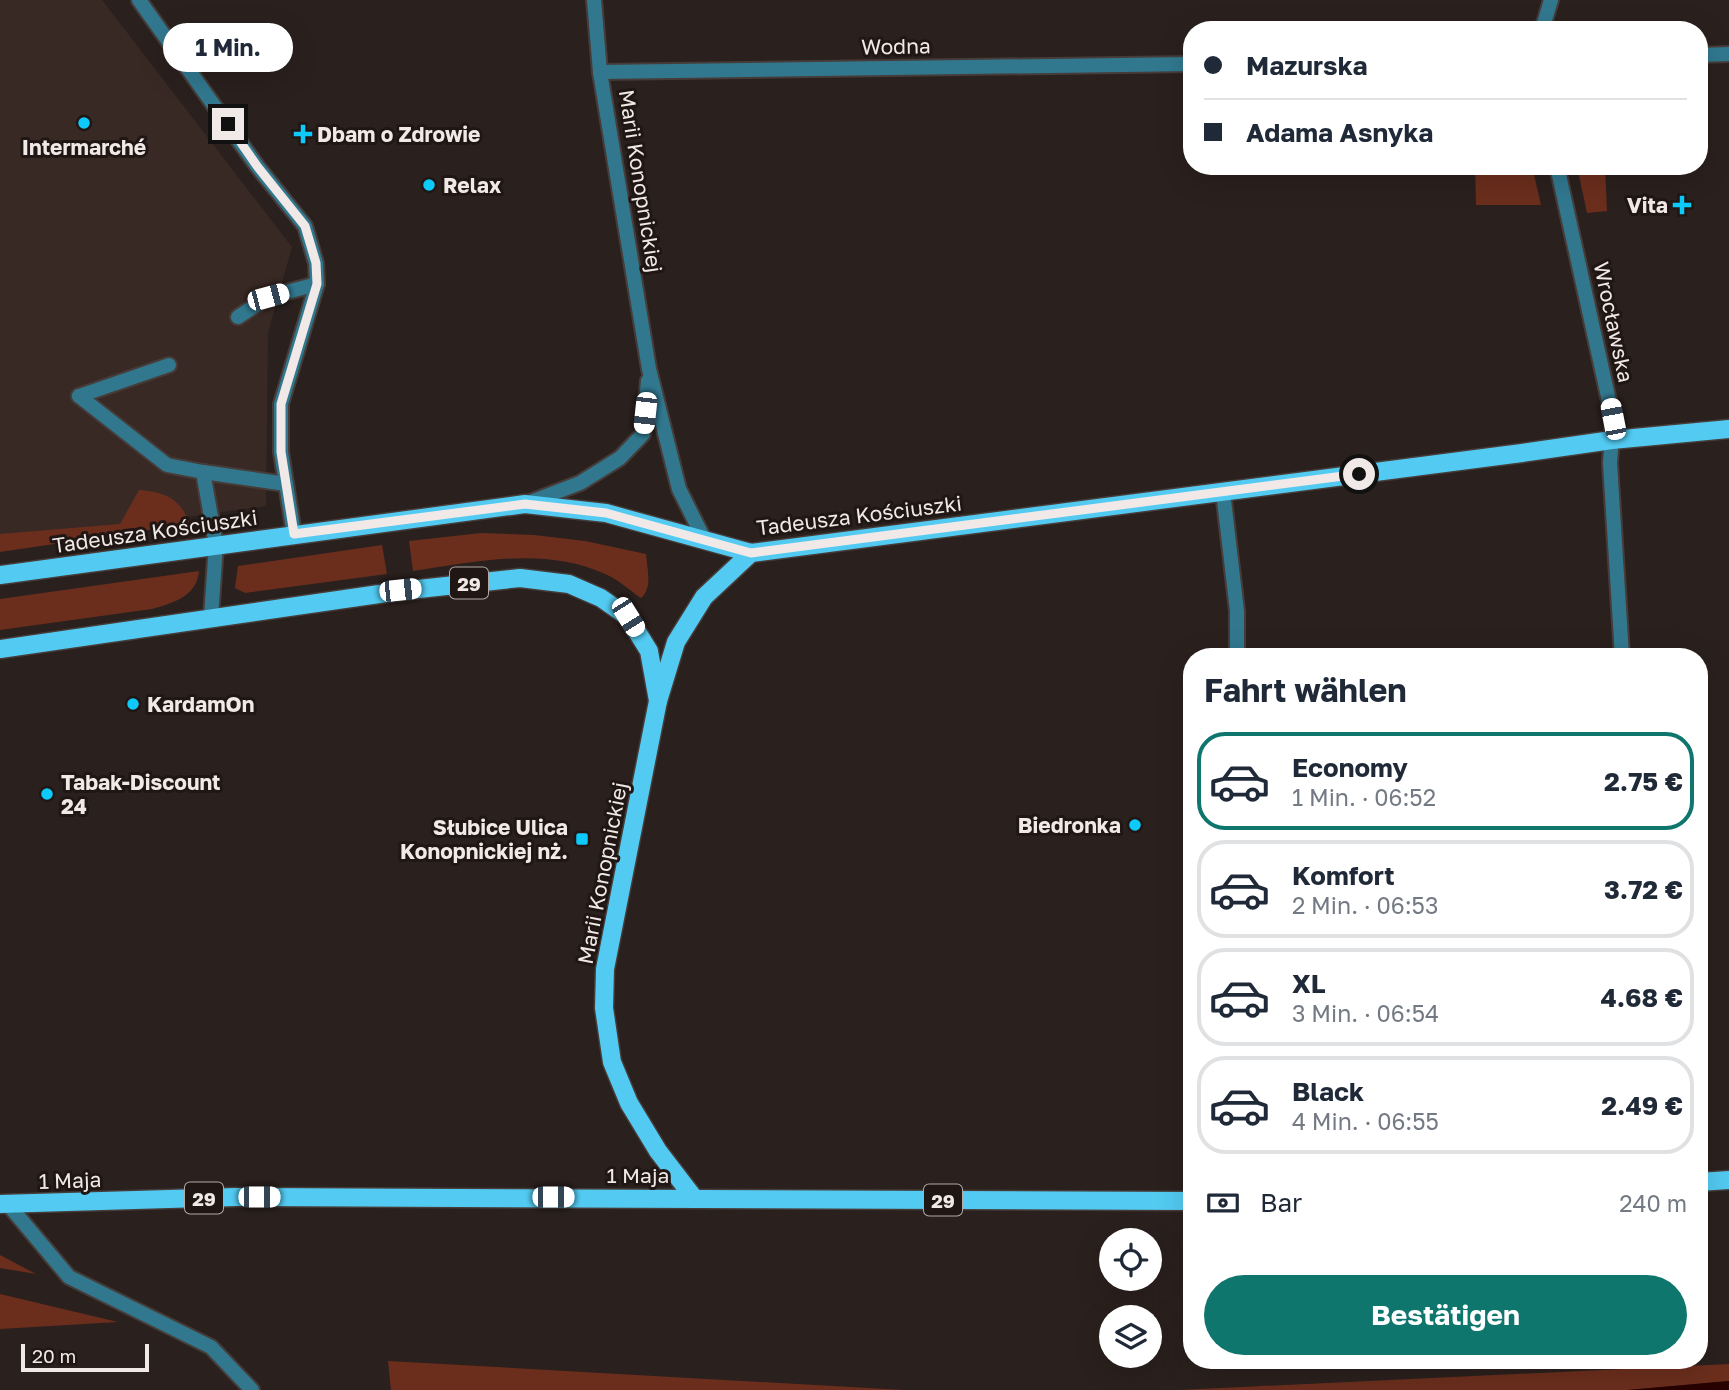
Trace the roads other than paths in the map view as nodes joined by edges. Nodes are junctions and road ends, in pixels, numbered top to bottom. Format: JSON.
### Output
{"nodes":[{"id":1,"x":139,"y":0,"type":"edge"},
{"id":2,"x":594,"y":0,"type":"edge"},
{"id":3,"x":1550,"y":0,"type":"edge"},
{"id":4,"x":1544,"y":21,"type":"edge"},
{"id":5,"x":1729,"y":54,"type":"edge"},
{"id":6,"x":1708,"y":55,"type":"edge"},
{"id":7,"x":1183,"y":64,"type":"edge"},
{"id":8,"x":600,"y":72,"type":"junction"},
{"id":9,"x":1559,"y":175,"type":"edge"},
{"id":10,"x":317,"y":284,"type":"junction"},
{"id":11,"x":238,"y":317,"type":"dead end"},
{"id":12,"x":169,"y":365,"type":"dead end"},
{"id":13,"x":649,"y":369,"type":"junction"},
{"id":14,"x":1729,"y":429,"type":"edge"},
{"id":15,"x":1612,"y":440,"type":"junction"},
{"id":16,"x":202,"y":472,"type":"junction"},
{"id":17,"x":286,"y":484,"type":"junction"},
{"id":18,"x":1223,"y":492,"type":"junction"},
{"id":19,"x":525,"y":504,"type":"junction"},
{"id":20,"x":294,"y":534,"type":"junction"},
{"id":21,"x":704,"y":539,"type":"junction"},
{"id":22,"x":216,"y":545,"type":"junction"},
{"id":23,"x":751,"y":553,"type":"junction"},
{"id":24,"x":0,"y":575,"type":"edge"},
{"id":25,"x":211,"y":617,"type":"junction"},
{"id":26,"x":1237,"y":648,"type":"edge"},
{"id":27,"x":1622,"y":648,"type":"edge"},
{"id":28,"x":0,"y":649,"type":"edge"},
{"id":29,"x":658,"y":701,"type":"junction"},
{"id":30,"x":1729,"y":1180,"type":"edge"},
{"id":31,"x":1708,"y":1181,"type":"edge"},
{"id":32,"x":694,"y":1198,"type":"junction"},
{"id":33,"x":1183,"y":1201,"type":"edge"},
{"id":34,"x":3,"y":1203,"type":"edge"},
{"id":35,"x":252,"y":1390,"type":"edge"}],
"edges":[{"from":1,"to":10,"type":"street"},
{"from":2,"to":8,"type":"street","name":"Marii Konopnickiej"},
{"from":3,"to":4,"type":"street"},
{"from":5,"to":6,"type":"street"},
{"from":7,"to":8,"type":"street","name":"Wodna"},
{"from":8,"to":13,"type":"street","name":"Marii Konopnickiej"},
{"from":9,"to":15,"type":"street","name":"Wrocławska"},
{"from":10,"to":11,"type":"street"},
{"from":10,"to":17,"type":"street"},
{"from":12,"to":16,"type":"street"},
{"from":13,"to":19,"type":"street","name":"Marii Konopnickiej"},
{"from":13,"to":21,"type":"street","name":"Marii Konopnickiej"},
{"from":14,"to":15,"type":"main road","name":"Tadeusza Kościuszki"},
{"from":15,"to":18,"type":"main road","name":"Tadeusza Kościuszki"},
{"from":15,"to":27,"type":"street","name":"Wrocławska"},
{"from":16,"to":17,"type":"street"},
{"from":16,"to":22,"type":"street"},
{"from":17,"to":20,"type":"street"},
{"from":18,"to":23,"type":"main road","name":"Tadeusza Kościuszki"},
{"from":18,"to":26,"type":"street"},
{"from":19,"to":20,"type":"main road","name":"Tadeusza Kościuszki"},
{"from":19,"to":21,"type":"main road","name":"Tadeusza Kościuszki"},
{"from":20,"to":22,"type":"main road","name":"Tadeusza Kościuszki"},
{"from":21,"to":23,"type":"main road","name":"Tadeusza Kościuszki"},
{"from":22,"to":24,"type":"main road","name":"Tadeusza Kościuszki"},
{"from":22,"to":25,"type":"street"},
{"from":23,"to":29,"type":"main road","name":"Marii Konopnickiej"},
{"from":25,"to":28,"type":"main road","number":"29"},
{"from":25,"to":29,"type":"main road","number":"29"},
{"from":29,"to":32,"type":"main road","name":"Marii Konopnickiej"},
{"from":30,"to":31,"type":"main road"},
{"from":32,"to":33,"type":"main road","name":"1 Maja","number":"29"},
{"from":32,"to":34,"type":"main road","name":"1 Maja","number":"29"},
{"from":34,"to":35,"type":"street"}]}
